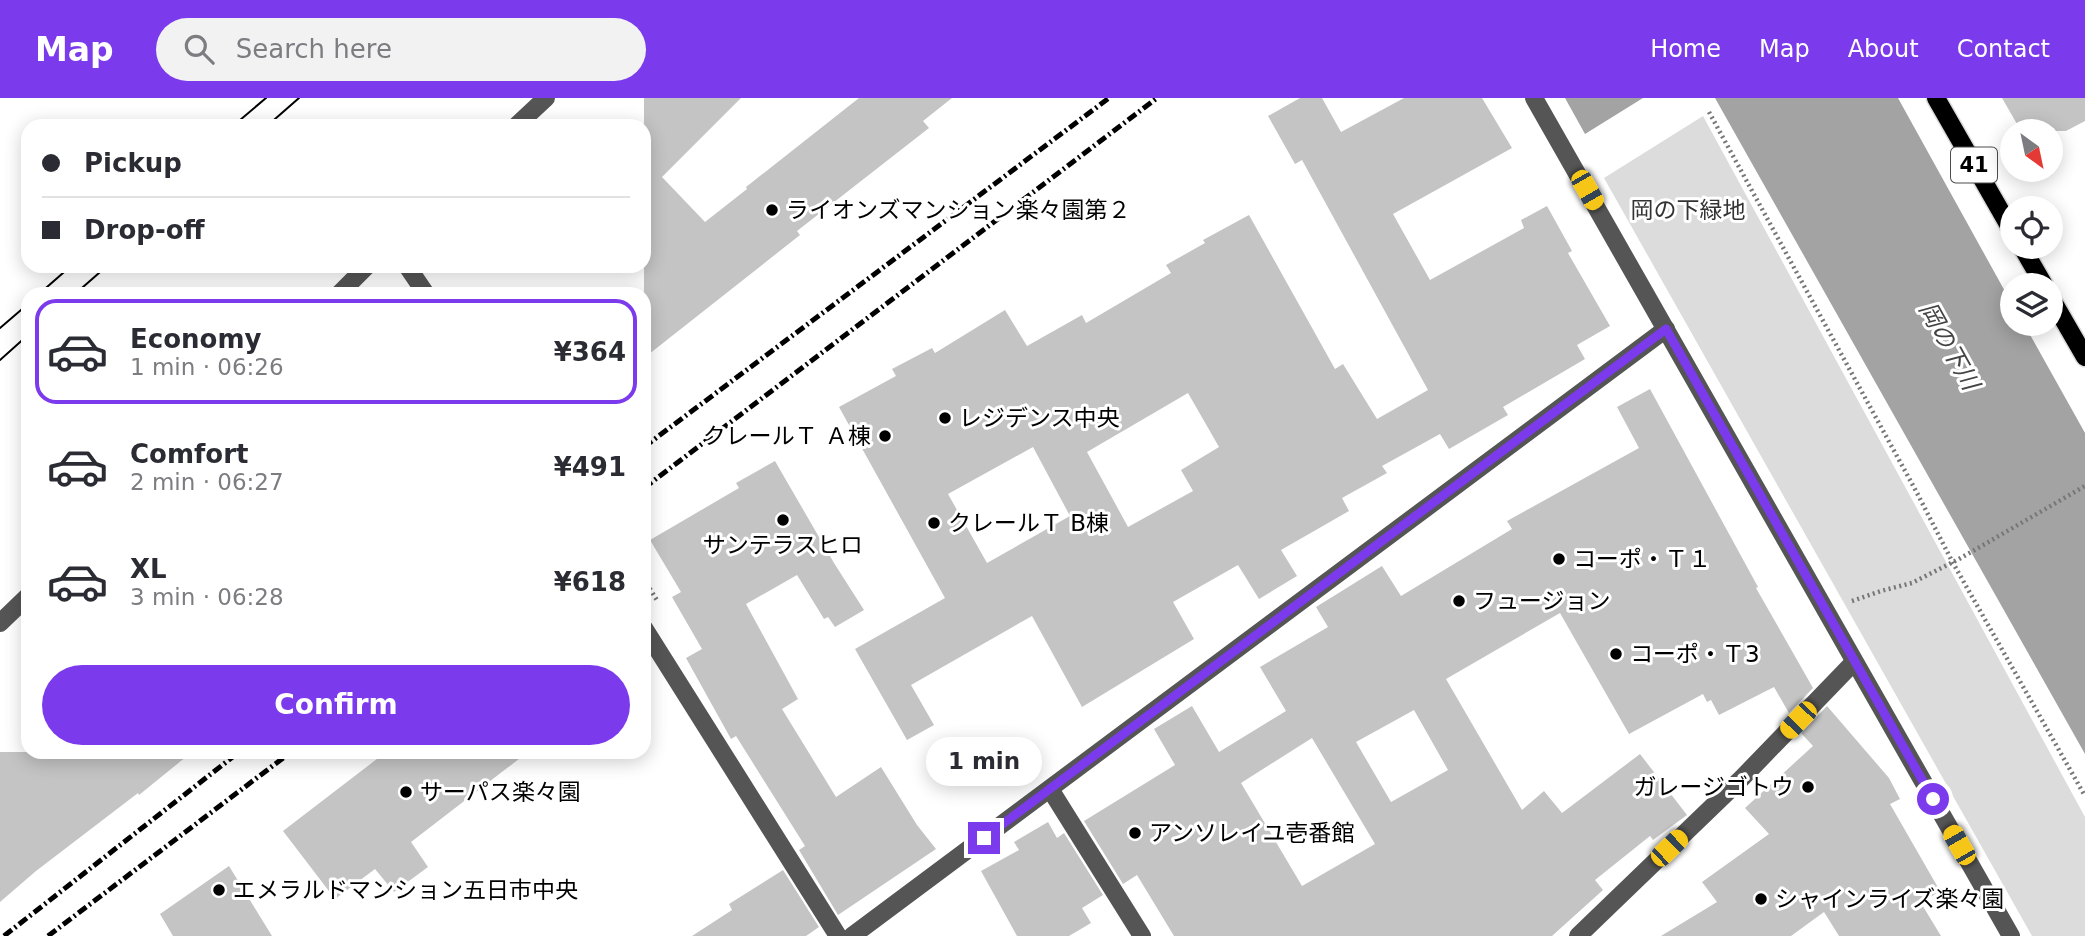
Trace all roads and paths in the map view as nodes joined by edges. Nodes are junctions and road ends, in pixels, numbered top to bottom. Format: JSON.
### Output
{"nodes":[{"id":1,"x":546,"y":98,"type":"edge"},
{"id":2,"x":1534,"y":98,"type":"edge"},
{"id":3,"x":1936,"y":98,"type":"edge"},
{"id":4,"x":1709,"y":112,"type":"dead end"},
{"id":5,"x":524,"y":119,"type":"edge"},
{"id":6,"x":2000,"y":210,"type":"edge"},
{"id":7,"x":360,"y":273,"type":"edge"},
{"id":8,"x":346,"y":287,"type":"edge"},
{"id":9,"x":2063,"y":319,"type":"edge"},
{"id":10,"x":1666,"y":329,"type":"junction"},
{"id":11,"x":2085,"y":357,"type":"edge"},
{"id":12,"x":2085,"y":486,"type":"edge"},
{"id":13,"x":1953,"y":563,"type":"junction"},
{"id":14,"x":21,"y":603,"type":"edge"},
{"id":15,"x":1826,"y":610,"type":"junction"},
{"id":16,"x":0,"y":624,"type":"edge"},
{"id":17,"x":651,"y":639,"type":"edge"},
{"id":18,"x":1854,"y":662,"type":"junction"},
{"id":19,"x":1050,"y":789,"type":"junction"},
{"id":20,"x":2085,"y":796,"type":"edge"},
{"id":21,"x":838,"y":936,"type":"edge"},
{"id":22,"x":852,"y":936,"type":"edge"},
{"id":23,"x":1142,"y":936,"type":"edge"},
{"id":24,"x":1578,"y":936,"type":"edge"},
{"id":25,"x":2011,"y":936,"type":"edge"}],
"edges":[{"from":1,"to":5,"type":"street"},
{"from":2,"to":10,"type":"street"},
{"from":3,"to":6,"type":"main road","number":"41"},
{"from":4,"to":13,"type":"path"},
{"from":7,"to":8,"type":"street"},
{"from":9,"to":11,"type":"main road"},
{"from":10,"to":15,"type":"street"},
{"from":10,"to":19,"type":"street"},
{"from":12,"to":13,"type":"path"},
{"from":13,"to":15,"type":"path"},
{"from":13,"to":20,"type":"path"},
{"from":14,"to":16,"type":"street"},
{"from":15,"to":18,"type":"street"},
{"from":17,"to":21,"type":"street"},
{"from":18,"to":24,"type":"street"},
{"from":18,"to":25,"type":"street"},
{"from":19,"to":22,"type":"street"},
{"from":19,"to":23,"type":"street"}]}
